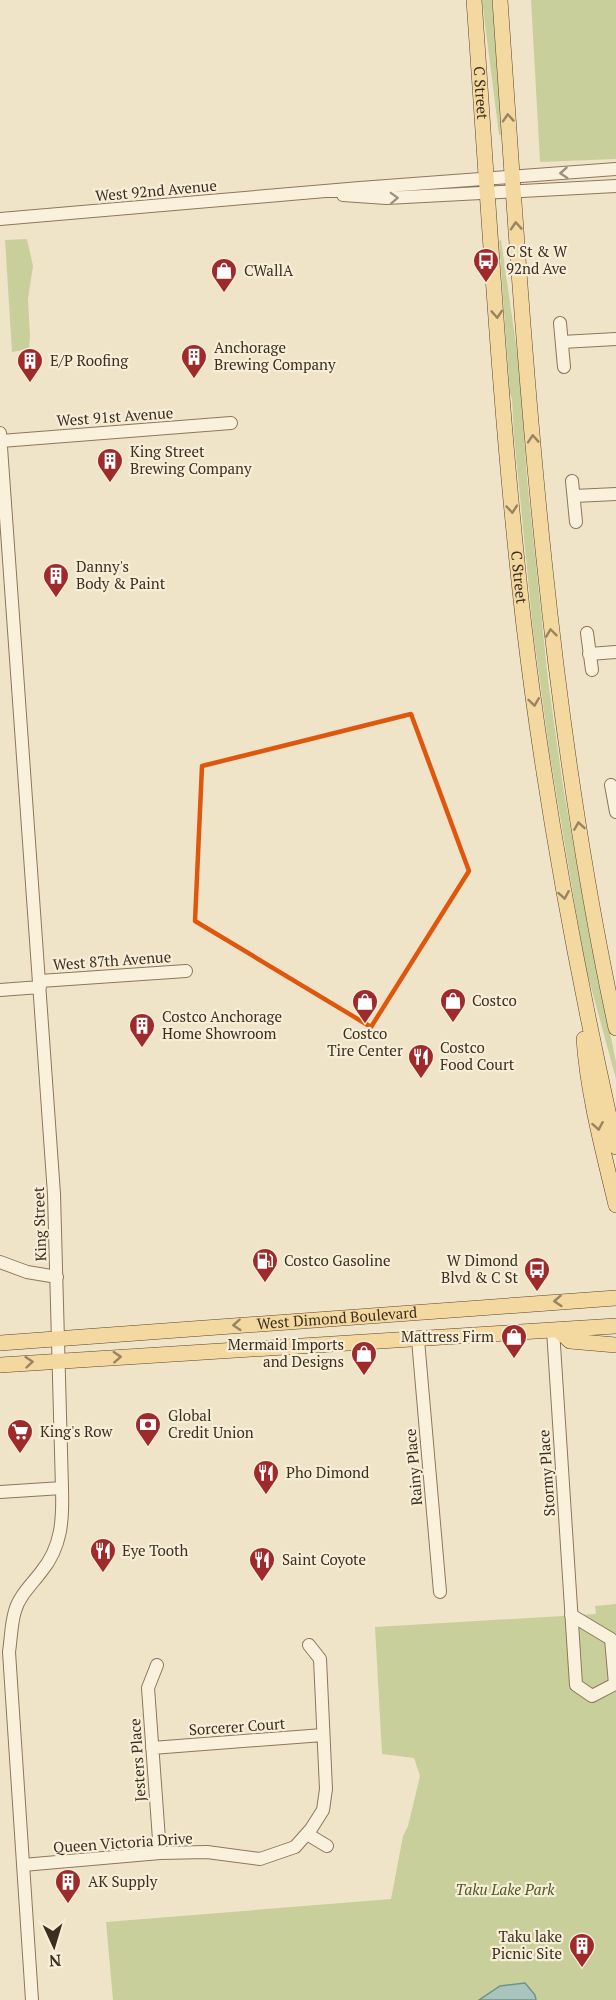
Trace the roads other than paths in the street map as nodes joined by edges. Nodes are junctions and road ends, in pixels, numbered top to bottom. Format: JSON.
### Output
{"nodes":[{"id":1,"x":474,"y":0,"type":"edge"},
{"id":2,"x":500,"y":0,"type":"edge"},
{"id":3,"x":616,"y":170,"type":"edge"},
{"id":4,"x":513,"y":184,"type":"junction"},
{"id":5,"x":487,"y":185,"type":"junction"},
{"id":6,"x":616,"y":186,"type":"edge"},
{"id":7,"x":0,"y":219,"type":"edge"},
{"id":8,"x":560,"y":323,"type":"dead end"},
{"id":9,"x":616,"y":339,"type":"edge"},
{"id":10,"x":562,"y":342,"type":"junction"},
{"id":11,"x":564,"y":366,"type":"dead end"},
{"id":12,"x":231,"y":423,"type":"dead end"},
{"id":13,"x":0,"y":433,"type":"edge"},
{"id":14,"x":1,"y":441,"type":"edge"},
{"id":15,"x":572,"y":480,"type":"dead end"},
{"id":16,"x":616,"y":494,"type":"edge"},
{"id":17,"x":574,"y":496,"type":"junction"},
{"id":18,"x":576,"y":522,"type":"dead end"},
{"id":19,"x":587,"y":633,"type":"dead end"},
{"id":20,"x":616,"y":652,"type":"edge"},
{"id":21,"x":589,"y":654,"type":"junction"},
{"id":22,"x":592,"y":670,"type":"dead end"},
{"id":23,"x":611,"y":785,"type":"dead end"},
{"id":24,"x":616,"y":809,"type":"edge"},
{"id":25,"x":186,"y":971,"type":"dead end"},
{"id":26,"x":40,"y":984,"type":"junction"},
{"id":27,"x":581,"y":985,"type":"junction"},
{"id":28,"x":0,"y":990,"type":"edge"},
{"id":29,"x":616,"y":1028,"type":"edge"},
{"id":30,"x":616,"y":1147,"type":"edge"},
{"id":31,"x":616,"y":1205,"type":"edge"},
{"id":32,"x":0,"y":1262,"type":"edge"},
{"id":33,"x":57,"y":1277,"type":"junction"},
{"id":34,"x":616,"y":1298,"type":"edge"},
{"id":35,"x":616,"y":1326,"type":"edge"},
{"id":36,"x":555,"y":1330,"type":"junction"},
{"id":37,"x":58,"y":1339,"type":"junction"},
{"id":38,"x":418,"y":1340,"type":"junction"},
{"id":39,"x":0,"y":1342,"type":"edge"},
{"id":40,"x":616,"y":1345,"type":"edge"},
{"id":41,"x":59,"y":1360,"type":"junction"},
{"id":42,"x":0,"y":1365,"type":"edge"},
{"id":43,"x":63,"y":1488,"type":"junction"},
{"id":44,"x":0,"y":1492,"type":"edge"},
{"id":45,"x":440,"y":1592,"type":"dead end"},
{"id":46,"x":571,"y":1615,"type":"junction"},
{"id":47,"x":309,"y":1645,"type":"dead end"},
{"id":48,"x":4,"y":1653,"type":"edge"},
{"id":49,"x":157,"y":1665,"type":"dead end"},
{"id":50,"x":5,"y":1673,"type":"edge"},
{"id":51,"x":323,"y":1735,"type":"junction"},
{"id":52,"x":152,"y":1748,"type":"junction"},
{"id":53,"x":307,"y":1834,"type":"junction"},
{"id":54,"x":327,"y":1846,"type":"dead end"},
{"id":55,"x":160,"y":1853,"type":"junction"},
{"id":56,"x":23,"y":1865,"type":"junction"},
{"id":57,"x":32,"y":2000,"type":"edge"}],
"edges":[{"from":1,"to":5,"type":"main road","name":"C Street"},
{"from":4,"to":2,"type":"main road","name":"C Street","one_way":true},
{"from":3,"to":4,"type":"street","name":"West 92nd Avenue","one_way":true},
{"from":4,"to":5,"type":"street","name":"West 92nd Avenue"},
{"from":4,"to":6,"type":"street","name":"West 92nd Avenue"},
{"from":29,"to":4,"type":"main road","name":"C Street","one_way":true},
{"from":5,"to":7,"type":"street","name":"West 92nd Avenue"},
{"from":5,"to":27,"type":"main road","name":"C Street","one_way":true},
{"from":8,"to":10,"type":"street"},
{"from":9,"to":10,"type":"street"},
{"from":10,"to":11,"type":"street"},
{"from":12,"to":14,"type":"street","name":"West 91st Avenue"},
{"from":13,"to":14,"type":"street","name":"King Street"},
{"from":14,"to":26,"type":"street","name":"King Street"},
{"from":15,"to":17,"type":"street"},
{"from":16,"to":17,"type":"street"},
{"from":17,"to":18,"type":"street"},
{"from":19,"to":21,"type":"street"},
{"from":20,"to":21,"type":"street"},
{"from":21,"to":22,"type":"street"},
{"from":23,"to":24,"type":"street"},
{"from":25,"to":26,"type":"street","name":"West 87th Avenue"},
{"from":26,"to":28,"type":"street","name":"West 87th Avenue"},
{"from":26,"to":33,"type":"street","name":"King Street"},
{"from":27,"to":30,"type":"main road","name":"C Street"},
{"from":27,"to":31,"type":"main road","one_way":true},
{"from":32,"to":33,"type":"street"},
{"from":33,"to":37,"type":"street","name":"King Street"},
{"from":34,"to":37,"type":"main road","name":"West Dimond Boulevard","one_way":true},
{"from":35,"to":36,"type":"main road","name":"West Dimond Boulevard"},
{"from":36,"to":38,"type":"main road","name":"West Dimond Boulevard"},
{"from":36,"to":40,"type":"main road"},
{"from":36,"to":46,"type":"street","name":"Stormy Place"},
{"from":37,"to":39,"type":"main road","name":"West Dimond Boulevard"},
{"from":37,"to":41,"type":"street","name":"King Street"},
{"from":41,"to":38,"type":"main road","name":"West Dimond Boulevard","one_way":true},
{"from":38,"to":45,"type":"street","name":"Rainy Place"},
{"from":42,"to":41,"type":"main road","name":"West Dimond Boulevard","one_way":true},
{"from":41,"to":43,"type":"street","name":"King Street"},
{"from":43,"to":44,"type":"street"},
{"from":43,"to":48,"type":"street","name":"King Street"},
{"from":46,"to":46,"type":"street","name":"Stormy Place"},
{"from":47,"to":51,"type":"street","name":"Queen Victoria Drive"},
{"from":48,"to":50,"type":"street","name":"King Street"},
{"from":49,"to":52,"type":"street","name":"Jesters Place"},
{"from":50,"to":56,"type":"street","name":"King Street"},
{"from":51,"to":52,"type":"street","name":"Sorcerer Court"},
{"from":51,"to":53,"type":"street","name":"Queen Victoria Drive"},
{"from":52,"to":55,"type":"street","name":"Jesters Place"},
{"from":53,"to":54,"type":"street"},
{"from":53,"to":55,"type":"street","name":"Queen Victoria Drive"},
{"from":55,"to":56,"type":"street","name":"Queen Victoria Drive"},
{"from":56,"to":57,"type":"street","name":"King Street"}]}
